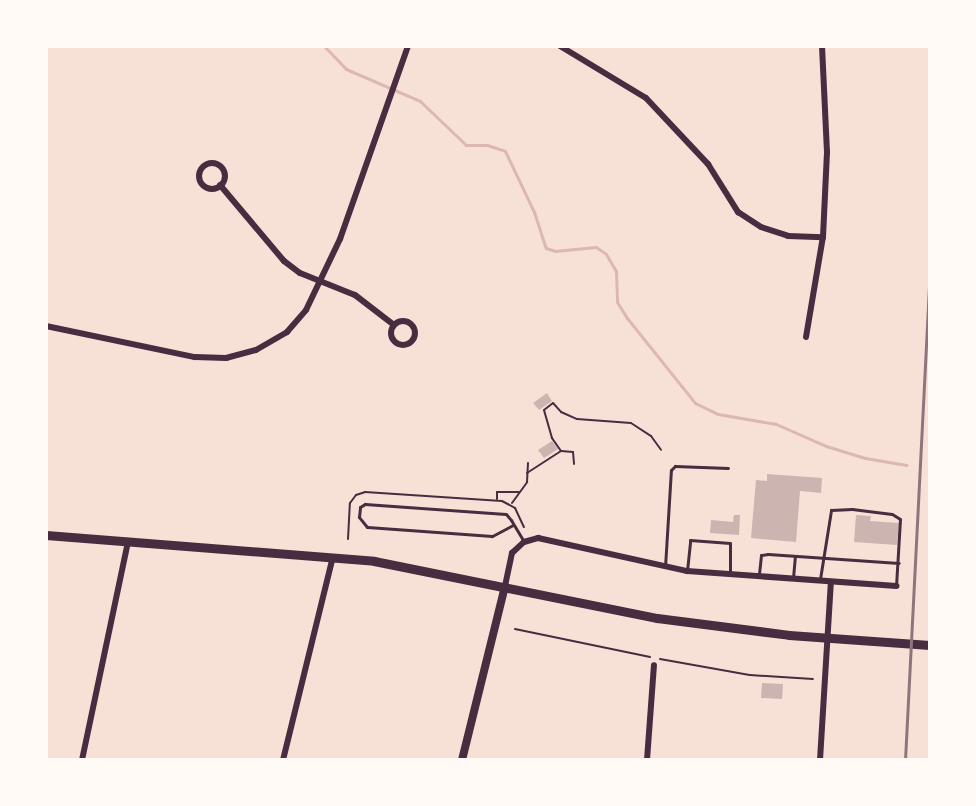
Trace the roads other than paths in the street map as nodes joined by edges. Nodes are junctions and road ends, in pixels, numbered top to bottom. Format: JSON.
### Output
{"nodes":[{"id":1,"x":560,"y":46,"type":"edge"},
{"id":2,"x":822,"y":46,"type":"edge"},
{"id":3,"x":408,"y":47,"type":"edge"},
{"id":4,"x":220,"y":185,"type":"junction"},
{"id":5,"x":823,"y":237,"type":"junction"},
{"id":6,"x":322,"y":281,"type":"junction"},
{"id":7,"x":394,"y":325,"type":"junction"},
{"id":8,"x":46,"y":326,"type":"edge"},
{"id":9,"x":806,"y":337,"type":"dead end"},
{"id":10,"x":728,"y":468,"type":"dead end"},
{"id":11,"x":513,"y":525,"type":"junction"},
{"id":12,"x":46,"y":535,"type":"edge"},
{"id":13,"x":128,"y":541,"type":"junction"},
{"id":14,"x":524,"y":542,"type":"junction"},
{"id":15,"x":795,"y":556,"type":"junction"},
{"id":16,"x":333,"y":557,"type":"junction"},
{"id":17,"x":822,"y":558,"type":"junction"},
{"id":18,"x":899,"y":563,"type":"junction"},
{"id":19,"x":665,"y":567,"type":"junction"},
{"id":20,"x":687,"y":571,"type":"junction"},
{"id":21,"x":730,"y":574,"type":"junction"},
{"id":22,"x":758,"y":577,"type":"junction"},
{"id":23,"x":793,"y":578,"type":"junction"},
{"id":24,"x":820,"y":580,"type":"junction"},
{"id":25,"x":831,"y":582,"type":"junction"},
{"id":26,"x":505,"y":586,"type":"junction"},
{"id":27,"x":896,"y":586,"type":"joint"},
{"id":28,"x":930,"y":632,"type":"edge"},
{"id":29,"x":930,"y":645,"type":"edge"},
{"id":30,"x":654,"y":665,"type":"dead end"},
{"id":31,"x":930,"y":693,"type":"edge"},
{"id":32,"x":82,"y":760,"type":"edge"},
{"id":33,"x":283,"y":760,"type":"edge"},
{"id":34,"x":462,"y":760,"type":"edge"},
{"id":35,"x":647,"y":760,"type":"edge"},
{"id":36,"x":820,"y":760,"type":"edge"}],
"edges":[{"from":1,"to":5,"type":"street"},
{"from":2,"to":5,"type":"street"},
{"from":3,"to":6,"type":"street"},
{"from":4,"to":4,"type":"street"},
{"from":4,"to":6,"type":"street"},
{"from":5,"to":9,"type":"street"},
{"from":6,"to":7,"type":"street"},
{"from":6,"to":8,"type":"street"},
{"from":7,"to":7,"type":"street"},
{"from":10,"to":19,"type":"lane"},
{"from":11,"to":11,"type":"lane"},
{"from":11,"to":14,"type":"lane"},
{"from":12,"to":13,"type":"main road"},
{"from":13,"to":16,"type":"main road"},
{"from":13,"to":32,"type":"street"},
{"from":14,"to":19,"type":"street"},
{"from":14,"to":26,"type":"street"},
{"from":15,"to":17,"type":"lane"},
{"from":15,"to":22,"type":"lane"},
{"from":15,"to":23,"type":"lane"},
{"from":16,"to":26,"type":"main road"},
{"from":16,"to":33,"type":"street"},
{"from":17,"to":18,"type":"lane"},
{"from":17,"to":18,"type":"lane"},
{"from":17,"to":24,"type":"lane"},
{"from":18,"to":27,"type":"lane"},
{"from":19,"to":20,"type":"street"},
{"from":20,"to":21,"type":"street"},
{"from":20,"to":21,"type":"lane"},
{"from":21,"to":22,"type":"street"},
{"from":22,"to":23,"type":"street"},
{"from":23,"to":24,"type":"street"},
{"from":24,"to":25,"type":"street"},
{"from":25,"to":27,"type":"street"},
{"from":25,"to":36,"type":"street"},
{"from":26,"to":29,"type":"main road"},
{"from":26,"to":34,"type":"street"},
{"from":28,"to":31,"type":"lane"},
{"from":30,"to":35,"type":"street"}]}
